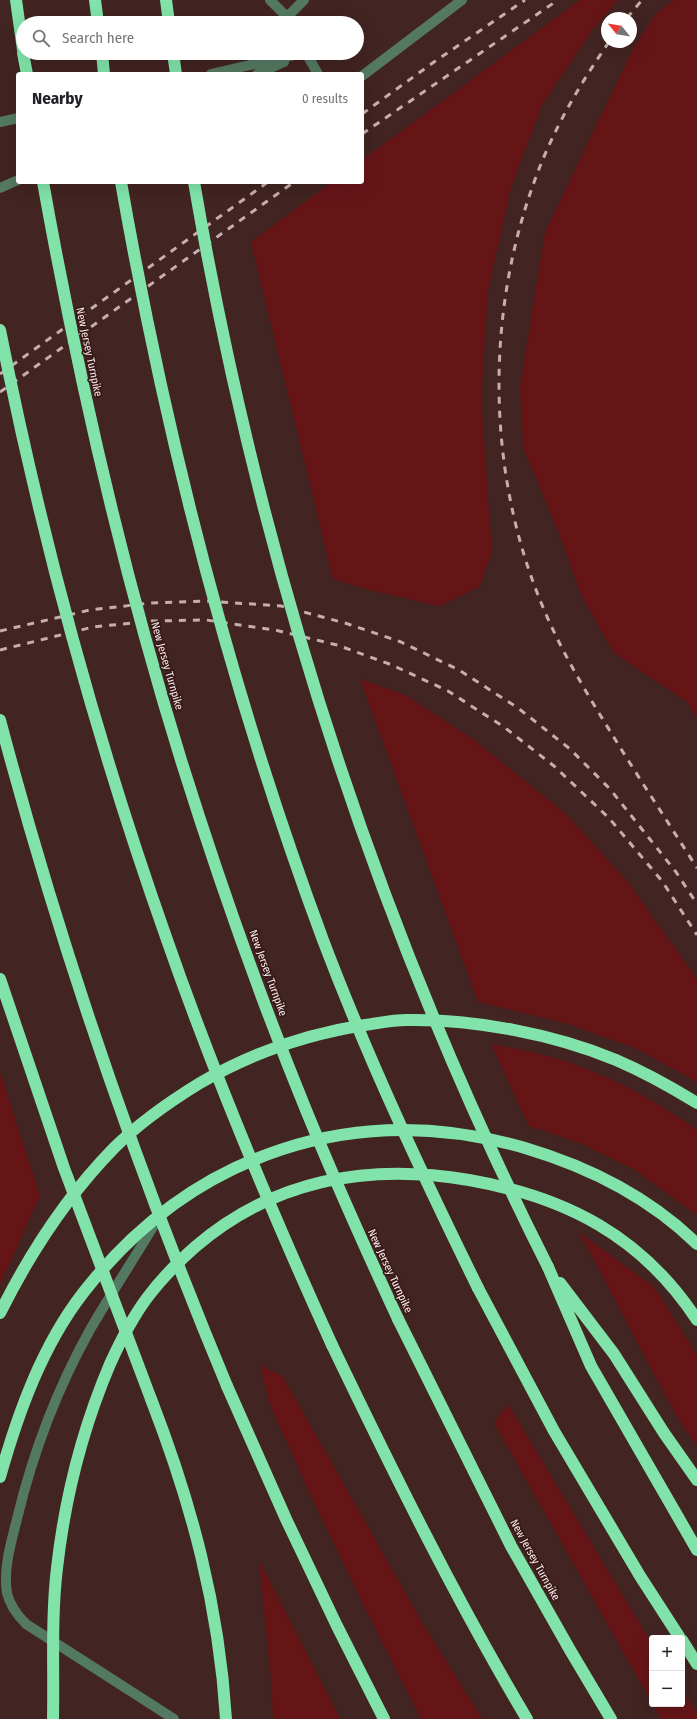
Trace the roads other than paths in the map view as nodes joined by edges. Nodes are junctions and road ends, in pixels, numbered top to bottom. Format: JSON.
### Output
{"nodes":[{"id":1,"x":16,"y":0,"type":"edge"},
{"id":2,"x":95,"y":0,"type":"edge"},
{"id":3,"x":166,"y":0,"type":"edge"},
{"id":4,"x":270,"y":0,"type":"edge"},
{"id":5,"x":304,"y":0,"type":"edge"},
{"id":6,"x":462,"y":0,"type":"edge"},
{"id":7,"x":18,"y":16,"type":"edge"},
{"id":8,"x":97,"y":16,"type":"edge"},
{"id":9,"x":168,"y":16,"type":"edge"},
{"id":10,"x":285,"y":16,"type":"edge"},
{"id":11,"x":292,"y":16,"type":"edge"},
{"id":12,"x":25,"y":60,"type":"edge"},
{"id":13,"x":103,"y":60,"type":"edge"},
{"id":14,"x":174,"y":60,"type":"edge"},
{"id":15,"x":274,"y":60,"type":"edge"},
{"id":16,"x":289,"y":60,"type":"edge"},
{"id":17,"x":309,"y":60,"type":"edge"},
{"id":18,"x":26,"y":72,"type":"edge"},
{"id":19,"x":104,"y":72,"type":"edge"},
{"id":20,"x":176,"y":72,"type":"edge"},
{"id":21,"x":220,"y":72,"type":"edge"},
{"id":22,"x":262,"y":72,"type":"edge"},
{"id":23,"x":317,"y":72,"type":"edge"},
{"id":24,"x":364,"y":74,"type":"edge"},
{"id":25,"x":16,"y":118,"type":"edge"},
{"id":26,"x":0,"y":122,"type":"edge"},
{"id":27,"x":16,"y":181,"type":"edge"},
{"id":28,"x":43,"y":184,"type":"edge"},
{"id":29,"x":121,"y":184,"type":"edge"},
{"id":30,"x":194,"y":184,"type":"edge"},
{"id":31,"x":0,"y":188,"type":"edge"},
{"id":32,"x":0,"y":330,"type":"edge"},
{"id":33,"x":0,"y":720,"type":"edge"},
{"id":34,"x":0,"y":979,"type":"edge"},
{"id":35,"x":697,"y":1103,"type":"edge"},
{"id":36,"x":74,"y":1193,"type":"junction"},
{"id":37,"x":161,"y":1215,"type":"junction"},
{"id":38,"x":697,"y":1244,"type":"edge"},
{"id":39,"x":548,"y":1267,"type":"junction"},
{"id":40,"x":0,"y":1314,"type":"edge"},
{"id":41,"x":697,"y":1320,"type":"edge"},
{"id":42,"x":0,"y":1477,"type":"edge"},
{"id":43,"x":697,"y":1480,"type":"edge"},
{"id":44,"x":697,"y":1550,"type":"edge"},
{"id":45,"x":678,"y":1635,"type":"edge"},
{"id":46,"x":54,"y":1643,"type":"junction"},
{"id":47,"x":685,"y":1645,"type":"edge"},
{"id":48,"x":697,"y":1664,"type":"edge"},
{"id":49,"x":53,"y":1719,"type":"edge"},
{"id":50,"x":174,"y":1719,"type":"edge"},
{"id":51,"x":226,"y":1719,"type":"edge"},
{"id":52,"x":384,"y":1719,"type":"edge"},
{"id":53,"x":527,"y":1719,"type":"edge"},
{"id":54,"x":611,"y":1719,"type":"edge"}],
"edges":[{"from":1,"to":7,"type":"highway"},
{"from":2,"to":8,"type":"highway"},
{"from":3,"to":9,"type":"highway"},
{"from":4,"to":10,"type":"lane"},
{"from":5,"to":11,"type":"lane"},
{"from":6,"to":24,"type":"lane"},
{"from":12,"to":18,"type":"highway"},
{"from":13,"to":19,"type":"highway"},
{"from":14,"to":20,"type":"highway"},
{"from":15,"to":21,"type":"lane"},
{"from":16,"to":22,"type":"lane"},
{"from":17,"to":23,"type":"lane"},
{"from":25,"to":26,"type":"lane"},
{"from":27,"to":31,"type":"lane"},
{"from":28,"to":54,"type":"highway","name":"New Jersey Turnpike","bridge":true},
{"from":29,"to":45,"type":"highway","bridge":true},
{"from":30,"to":39,"type":"highway","bridge":true},
{"from":32,"to":53,"type":"highway","bridge":true},
{"from":33,"to":52,"type":"highway","bridge":true},
{"from":34,"to":36,"type":"highway","bridge":true},
{"from":35,"to":36,"type":"highway"},
{"from":36,"to":40,"type":"highway"},
{"from":36,"to":51,"type":"highway","bridge":true},
{"from":37,"to":38,"type":"highway"},
{"from":37,"to":42,"type":"highway"},
{"from":37,"to":46,"type":"lane"},
{"from":39,"to":43,"type":"highway"},
{"from":39,"to":44,"type":"highway"},
{"from":41,"to":46,"type":"highway"},
{"from":46,"to":49,"type":"highway"},
{"from":46,"to":50,"type":"lane"},
{"from":47,"to":48,"type":"highway"}]}
